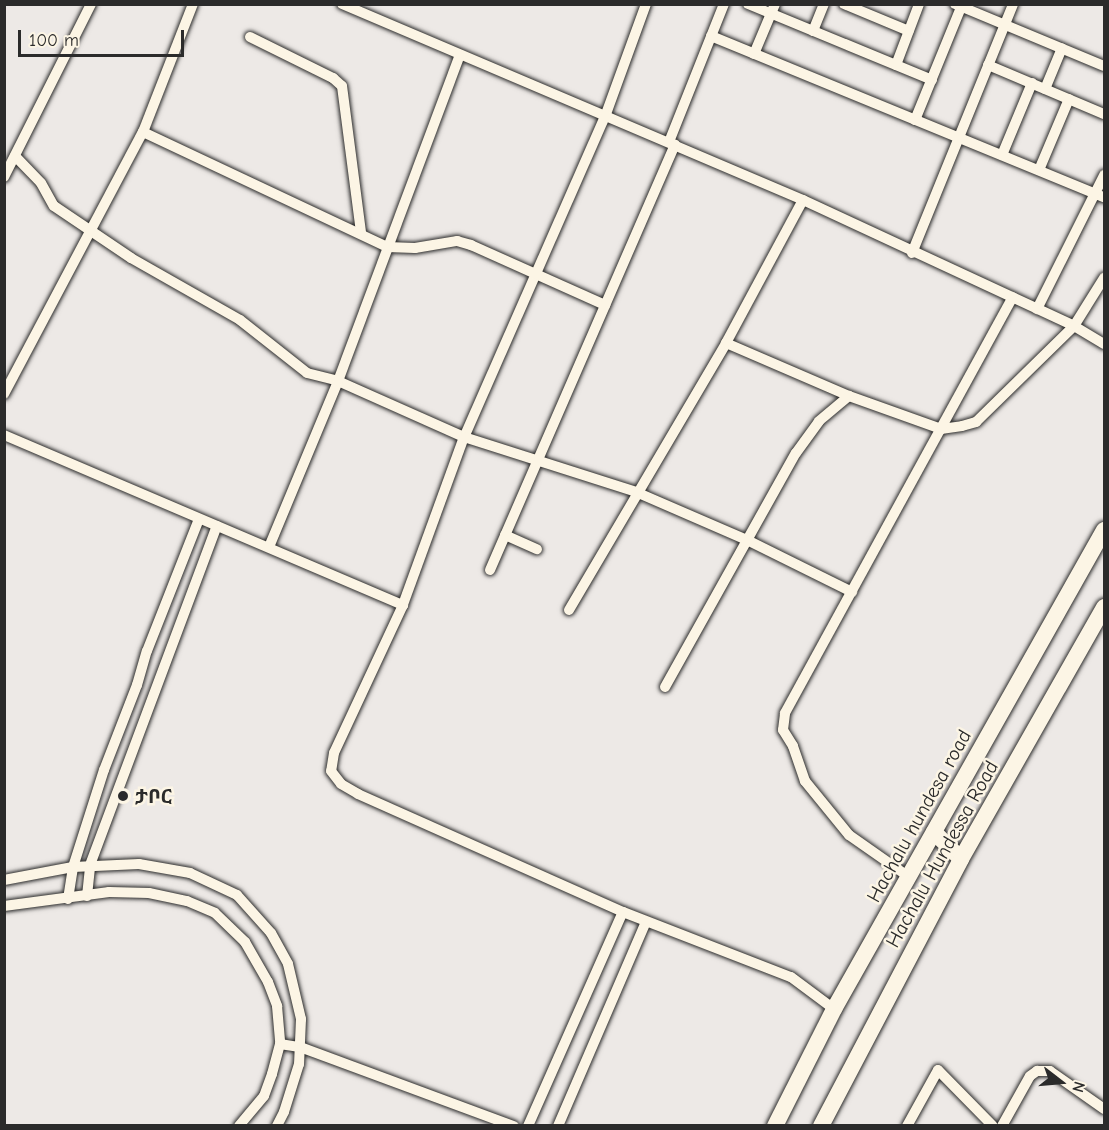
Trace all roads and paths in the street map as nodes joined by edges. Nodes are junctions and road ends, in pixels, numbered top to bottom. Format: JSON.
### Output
{"nodes":[{"id":1,"x":91,"y":4,"type":"edge"},
{"id":2,"x":193,"y":4,"type":"edge"},
{"id":3,"x":342,"y":4,"type":"edge"},
{"id":4,"x":646,"y":4,"type":"edge"},
{"id":5,"x":724,"y":4,"type":"edge"},
{"id":6,"x":748,"y":4,"type":"edge"},
{"id":7,"x":824,"y":4,"type":"edge"},
{"id":8,"x":844,"y":4,"type":"edge"},
{"id":9,"x":919,"y":4,"type":"edge"},
{"id":10,"x":1013,"y":4,"type":"edge"},
{"id":11,"x":958,"y":6,"type":"edge"},
{"id":12,"x":773,"y":9,"type":"edge"},
{"id":13,"x":1004,"y":25,"type":"junction"},
{"id":14,"x":813,"y":31,"type":"junction"},
{"id":15,"x":909,"y":31,"type":"junction"},
{"id":16,"x":711,"y":36,"type":"junction"},
{"id":17,"x":250,"y":38,"type":"dead end"},
{"id":18,"x":1062,"y":48,"type":"junction"},
{"id":19,"x":754,"y":54,"type":"junction"},
{"id":20,"x":460,"y":56,"type":"junction"},
{"id":21,"x":896,"y":65,"type":"junction"},
{"id":22,"x":988,"y":65,"type":"junction"},
{"id":23,"x":1104,"y":66,"type":"edge"},
{"id":24,"x":932,"y":80,"type":"junction"},
{"id":25,"x":1032,"y":83,"type":"junction"},
{"id":26,"x":1045,"y":89,"type":"junction"},
{"id":27,"x":1069,"y":99,"type":"junction"},
{"id":28,"x":606,"y":114,"type":"junction"},
{"id":29,"x":1104,"y":114,"type":"edge"},
{"id":30,"x":915,"y":120,"type":"junction"},
{"id":31,"x":143,"y":132,"type":"junction"},
{"id":32,"x":958,"y":138,"type":"junction"},
{"id":33,"x":672,"y":143,"type":"junction"},
{"id":34,"x":1002,"y":155,"type":"junction"},
{"id":35,"x":15,"y":156,"type":"junction"},
{"id":36,"x":1039,"y":171,"type":"junction"},
{"id":37,"x":1104,"y":175,"type":"edge"},
{"id":38,"x":4,"y":177,"type":"edge"},
{"id":39,"x":1100,"y":196,"type":"edge"},
{"id":40,"x":803,"y":200,"type":"junction"},
{"id":41,"x":91,"y":229,"type":"junction"},
{"id":42,"x":361,"y":233,"type":"junction"},
{"id":43,"x":387,"y":247,"type":"junction"},
{"id":44,"x":912,"y":253,"type":"junction"},
{"id":45,"x":537,"y":276,"type":"junction"},
{"id":46,"x":1104,"y":279,"type":"edge"},
{"id":47,"x":1013,"y":297,"type":"junction"},
{"id":48,"x":605,"y":305,"type":"junction"},
{"id":49,"x":1037,"y":309,"type":"junction"},
{"id":50,"x":1074,"y":326,"type":"junction"},
{"id":51,"x":726,"y":343,"type":"junction"},
{"id":52,"x":1104,"y":344,"type":"edge"},
{"id":53,"x":338,"y":381,"type":"junction"},
{"id":54,"x":4,"y":394,"type":"edge"},
{"id":55,"x":849,"y":396,"type":"junction"},
{"id":56,"x":941,"y":429,"type":"junction"},
{"id":57,"x":4,"y":435,"type":"edge"},
{"id":58,"x":464,"y":437,"type":"junction"},
{"id":59,"x":537,"y":460,"type":"junction"},
{"id":60,"x":636,"y":492,"type":"junction"},
{"id":61,"x":199,"y":519,"type":"junction"},
{"id":62,"x":217,"y":526,"type":"junction"},
{"id":63,"x":1104,"y":530,"type":"edge"},
{"id":64,"x":505,"y":535,"type":"junction"},
{"id":65,"x":749,"y":541,"type":"junction"},
{"id":66,"x":269,"y":547,"type":"junction"},
{"id":67,"x":537,"y":549,"type":"dead end"},
{"id":68,"x":490,"y":570,"type":"dead end"},
{"id":69,"x":852,"y":592,"type":"junction"},
{"id":70,"x":403,"y":605,"type":"junction"},
{"id":71,"x":1104,"y":607,"type":"edge"},
{"id":72,"x":569,"y":610,"type":"dead end"},
{"id":73,"x":665,"y":687,"type":"dead end"},
{"id":74,"x":934,"y":832,"type":"junction"},
{"id":75,"x":961,"y":859,"type":"junction"},
{"id":76,"x":90,"y":866,"type":"junction"},
{"id":77,"x":73,"y":867,"type":"junction"},
{"id":78,"x":909,"y":877,"type":"junction"},
{"id":79,"x":4,"y":879,"type":"edge"},
{"id":80,"x":87,"y":896,"type":"junction"},
{"id":81,"x":68,"y":899,"type":"junction"},
{"id":82,"x":4,"y":906,"type":"edge"},
{"id":83,"x":623,"y":912,"type":"junction"},
{"id":84,"x":646,"y":922,"type":"junction"},
{"id":85,"x":834,"y":1009,"type":"junction"},
{"id":86,"x":280,"y":1044,"type":"junction"},
{"id":87,"x":300,"y":1047,"type":"junction"},
{"id":88,"x":1104,"y":1109,"type":"edge"},
{"id":89,"x":239,"y":1125,"type":"edge"},
{"id":90,"x":277,"y":1125,"type":"edge"},
{"id":91,"x":514,"y":1125,"type":"edge"},
{"id":92,"x":528,"y":1125,"type":"edge"},
{"id":93,"x":558,"y":1125,"type":"edge"},
{"id":94,"x":775,"y":1125,"type":"edge"},
{"id":95,"x":821,"y":1125,"type":"edge"},
{"id":96,"x":907,"y":1125,"type":"edge"},
{"id":97,"x":993,"y":1125,"type":"edge"},
{"id":98,"x":1002,"y":1125,"type":"edge"}],
"edges":[{"from":1,"to":35,"type":"street"},
{"from":2,"to":31,"type":"street"},
{"from":3,"to":20,"type":"street"},
{"from":4,"to":28,"type":"street"},
{"from":5,"to":16,"type":"street"},
{"from":6,"to":12,"type":"street"},
{"from":7,"to":14,"type":"street"},
{"from":8,"to":15,"type":"street"},
{"from":9,"to":15,"type":"street"},
{"from":10,"to":13,"type":"street"},
{"from":11,"to":13,"type":"street"},
{"from":11,"to":24,"type":"street"},
{"from":12,"to":14,"type":"street"},
{"from":12,"to":19,"type":"street"},
{"from":13,"to":18,"type":"street"},
{"from":13,"to":22,"type":"street"},
{"from":14,"to":21,"type":"street"},
{"from":15,"to":21,"type":"street"},
{"from":16,"to":19,"type":"street"},
{"from":16,"to":33,"type":"street"},
{"from":17,"to":42,"type":"street"},
{"from":18,"to":23,"type":"street"},
{"from":18,"to":26,"type":"street"},
{"from":19,"to":30,"type":"street"},
{"from":20,"to":28,"type":"street"},
{"from":20,"to":43,"type":"street"},
{"from":21,"to":24,"type":"street"},
{"from":22,"to":25,"type":"street"},
{"from":22,"to":32,"type":"street"},
{"from":24,"to":30,"type":"street"},
{"from":25,"to":26,"type":"street"},
{"from":25,"to":34,"type":"street"},
{"from":26,"to":27,"type":"street"},
{"from":27,"to":29,"type":"street"},
{"from":27,"to":36,"type":"street"},
{"from":28,"to":33,"type":"street"},
{"from":28,"to":45,"type":"street"},
{"from":30,"to":32,"type":"street"},
{"from":31,"to":41,"type":"street"},
{"from":31,"to":42,"type":"street"},
{"from":32,"to":34,"type":"street"},
{"from":32,"to":44,"type":"street"},
{"from":33,"to":40,"type":"street"},
{"from":33,"to":48,"type":"street"},
{"from":34,"to":36,"type":"street"},
{"from":35,"to":38,"type":"street"},
{"from":35,"to":41,"type":"street"},
{"from":36,"to":39,"type":"street"},
{"from":37,"to":39,"type":"street"},
{"from":39,"to":49,"type":"street"},
{"from":40,"to":44,"type":"street"},
{"from":40,"to":51,"type":"street"},
{"from":41,"to":53,"type":"street"},
{"from":41,"to":54,"type":"street"},
{"from":42,"to":43,"type":"street"},
{"from":43,"to":45,"type":"street"},
{"from":43,"to":53,"type":"street"},
{"from":44,"to":47,"type":"street"},
{"from":45,"to":48,"type":"street"},
{"from":45,"to":58,"type":"street"},
{"from":46,"to":50,"type":"street"},
{"from":47,"to":49,"type":"street"},
{"from":47,"to":56,"type":"street"},
{"from":48,"to":59,"type":"street"},
{"from":49,"to":50,"type":"street"},
{"from":50,"to":52,"type":"street"},
{"from":50,"to":56,"type":"street"},
{"from":51,"to":55,"type":"street"},
{"from":51,"to":60,"type":"street"},
{"from":53,"to":58,"type":"street"},
{"from":53,"to":66,"type":"street"},
{"from":55,"to":56,"type":"street"},
{"from":55,"to":65,"type":"street"},
{"from":56,"to":69,"type":"street"},
{"from":57,"to":61,"type":"street"},
{"from":58,"to":59,"type":"street"},
{"from":58,"to":70,"type":"street"},
{"from":59,"to":60,"type":"street"},
{"from":59,"to":64,"type":"street"},
{"from":60,"to":65,"type":"street"},
{"from":60,"to":72,"type":"street"},
{"from":61,"to":62,"type":"street"},
{"from":61,"to":77,"type":"street"},
{"from":62,"to":66,"type":"street"},
{"from":62,"to":76,"type":"street"},
{"from":63,"to":74,"type":"main road","name":"Hachalu hundesa road"},
{"from":64,"to":67,"type":"street"},
{"from":64,"to":68,"type":"street"},
{"from":65,"to":69,"type":"street"},
{"from":65,"to":73,"type":"street"},
{"from":66,"to":70,"type":"street"},
{"from":69,"to":78,"type":"street"},
{"from":70,"to":83,"type":"street"},
{"from":71,"to":75,"type":"main road","name":"Hachalu Hundessa Road"},
{"from":74,"to":75,"type":"main road"},
{"from":74,"to":78,"type":"main road","name":"Hachalu hundesa road"},
{"from":75,"to":95,"type":"main road","name":"Hachalu Hundessa Road"},
{"from":76,"to":77,"type":"street"},
{"from":76,"to":80,"type":"street"},
{"from":76,"to":87,"type":"street"},
{"from":77,"to":79,"type":"street"},
{"from":77,"to":81,"type":"street"},
{"from":78,"to":85,"type":"main road","name":"Hachalu hundesa road"},
{"from":80,"to":81,"type":"street"},
{"from":80,"to":86,"type":"street"},
{"from":81,"to":82,"type":"street"},
{"from":83,"to":84,"type":"street"},
{"from":83,"to":92,"type":"street"},
{"from":84,"to":85,"type":"street"},
{"from":84,"to":93,"type":"street"},
{"from":85,"to":94,"type":"main road","name":"Hachalu hundesa road"},
{"from":86,"to":87,"type":"street"},
{"from":86,"to":89,"type":"street"},
{"from":87,"to":90,"type":"street"},
{"from":87,"to":91,"type":"street"},
{"from":88,"to":98,"type":"street"},
{"from":96,"to":97,"type":"street"}]}
